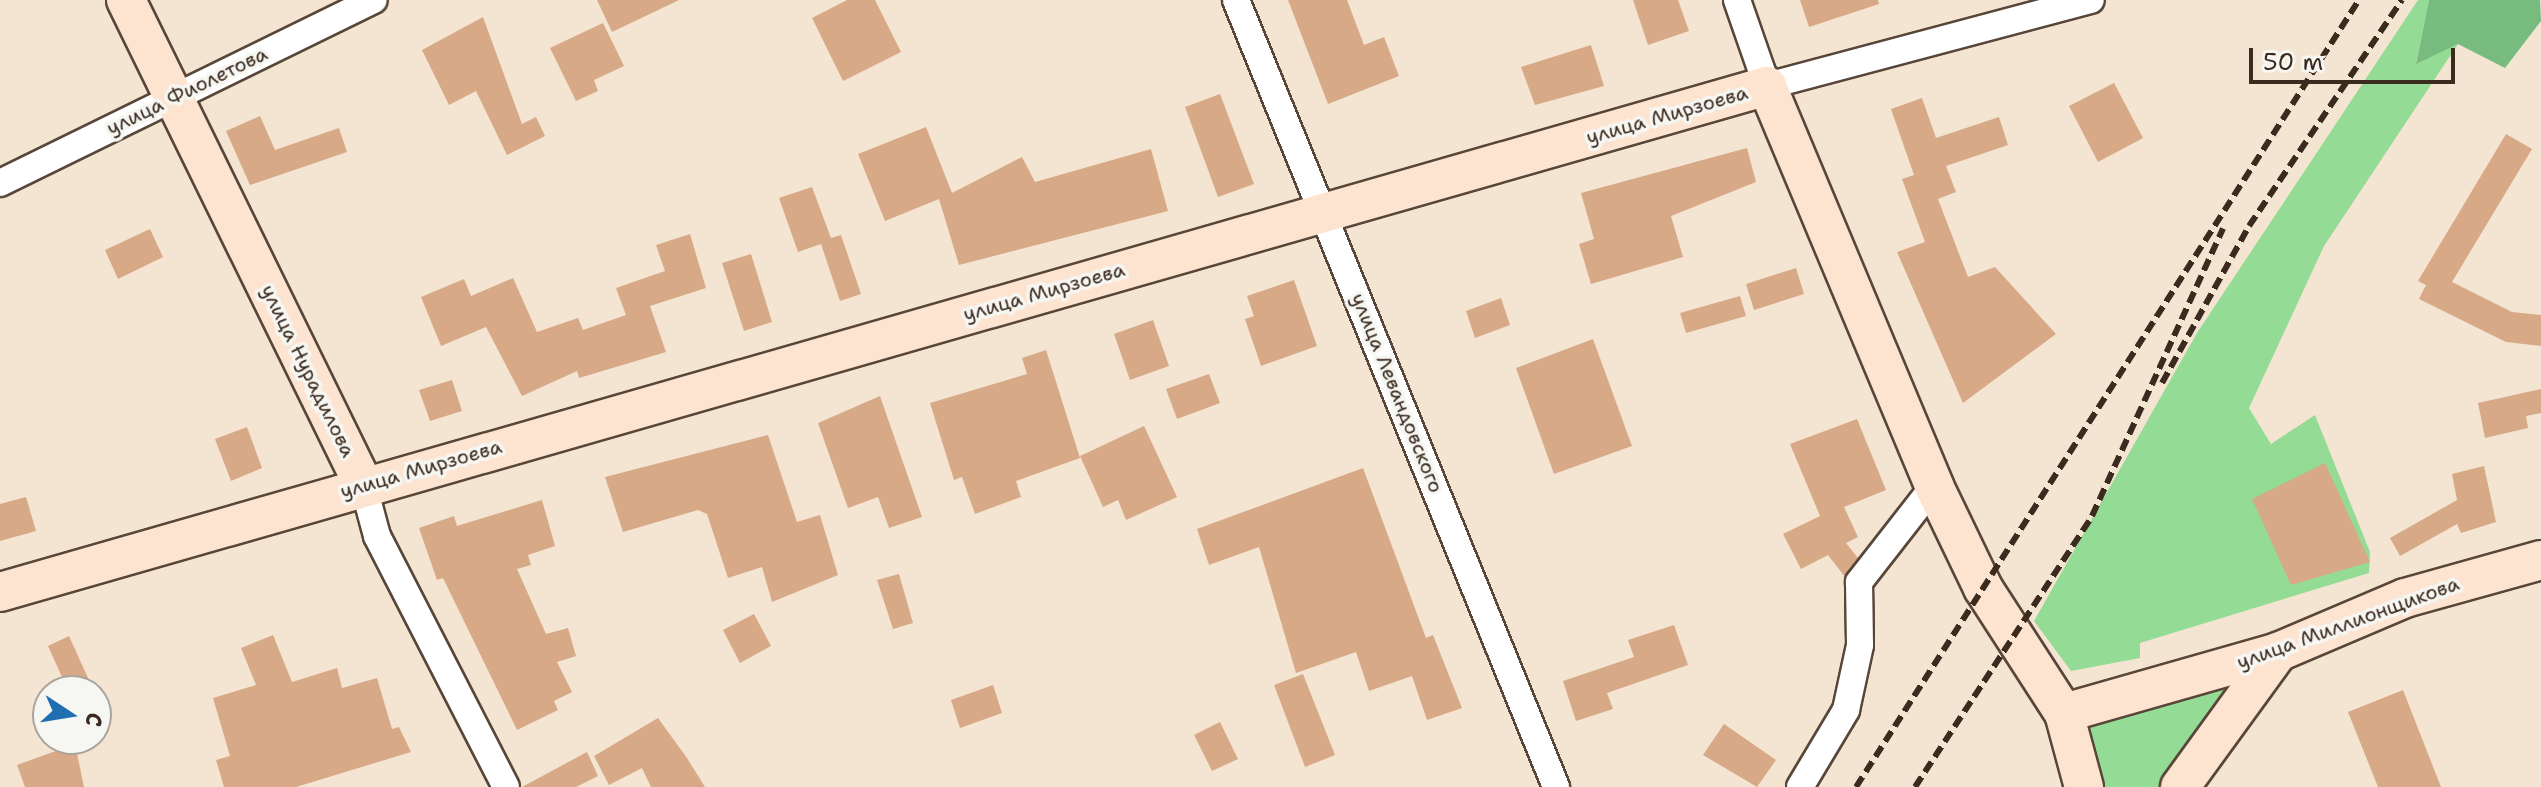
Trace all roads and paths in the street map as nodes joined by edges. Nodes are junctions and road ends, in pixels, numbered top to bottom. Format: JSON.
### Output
{"nodes":[{"id":1,"x":126,"y":0,"type":"edge"},
{"id":2,"x":374,"y":0,"type":"edge"},
{"id":3,"x":1236,"y":0,"type":"edge"},
{"id":4,"x":1737,"y":0,"type":"edge"},
{"id":5,"x":2091,"y":0,"type":"edge"},
{"id":6,"x":1767,"y":86,"type":"junction"},
{"id":7,"x":174,"y":97,"type":"junction"},
{"id":8,"x":0,"y":183,"type":"edge"},
{"id":9,"x":1326,"y":212,"type":"junction"},
{"id":10,"x":363,"y":484,"type":"junction"},
{"id":11,"x":1934,"y":486,"type":"junction"},
{"id":12,"x":2541,"y":560,"type":"edge"},
{"id":13,"x":0,"y":592,"type":"edge"},
{"id":14,"x":2278,"y":652,"type":"junction"},
{"id":15,"x":2064,"y":713,"type":"junction"},
{"id":16,"x":506,"y":787,"type":"edge"},
{"id":17,"x":1556,"y":787,"type":"edge"},
{"id":18,"x":1800,"y":787,"type":"edge"},
{"id":19,"x":2084,"y":787,"type":"edge"},
{"id":20,"x":2180,"y":787,"type":"edge"}],
"edges":[{"from":1,"to":7,"type":"street","name":"улица Нурадилова"},
{"from":2,"to":7,"type":"street","name":"улица Фиолетова"},
{"from":3,"to":9,"type":"street","name":"улица Левандовского"},
{"from":4,"to":6,"type":"street"},
{"from":5,"to":6,"type":"street","name":"улица Мирзоева"},
{"from":6,"to":9,"type":"street","name":"улица Мирзоева"},
{"from":6,"to":11,"type":"street"},
{"from":7,"to":8,"type":"street","name":"улица Фиолетова"},
{"from":7,"to":10,"type":"street","name":"улица Нурадилова"},
{"from":9,"to":10,"type":"street","name":"улица Мирзоева"},
{"from":9,"to":17,"type":"street","name":"улица Левандовского"},
{"from":10,"to":13,"type":"street","name":"улица Мирзоева"},
{"from":10,"to":16,"type":"street","name":"улица Нурадилова"},
{"from":11,"to":15,"type":"street"},
{"from":11,"to":18,"type":"street"},
{"from":12,"to":14,"type":"street","name":"улица Миллионщикова"},
{"from":14,"to":15,"type":"street","name":"улица Миллионщикова"},
{"from":14,"to":20,"type":"street"},
{"from":15,"to":19,"type":"street"}]}
